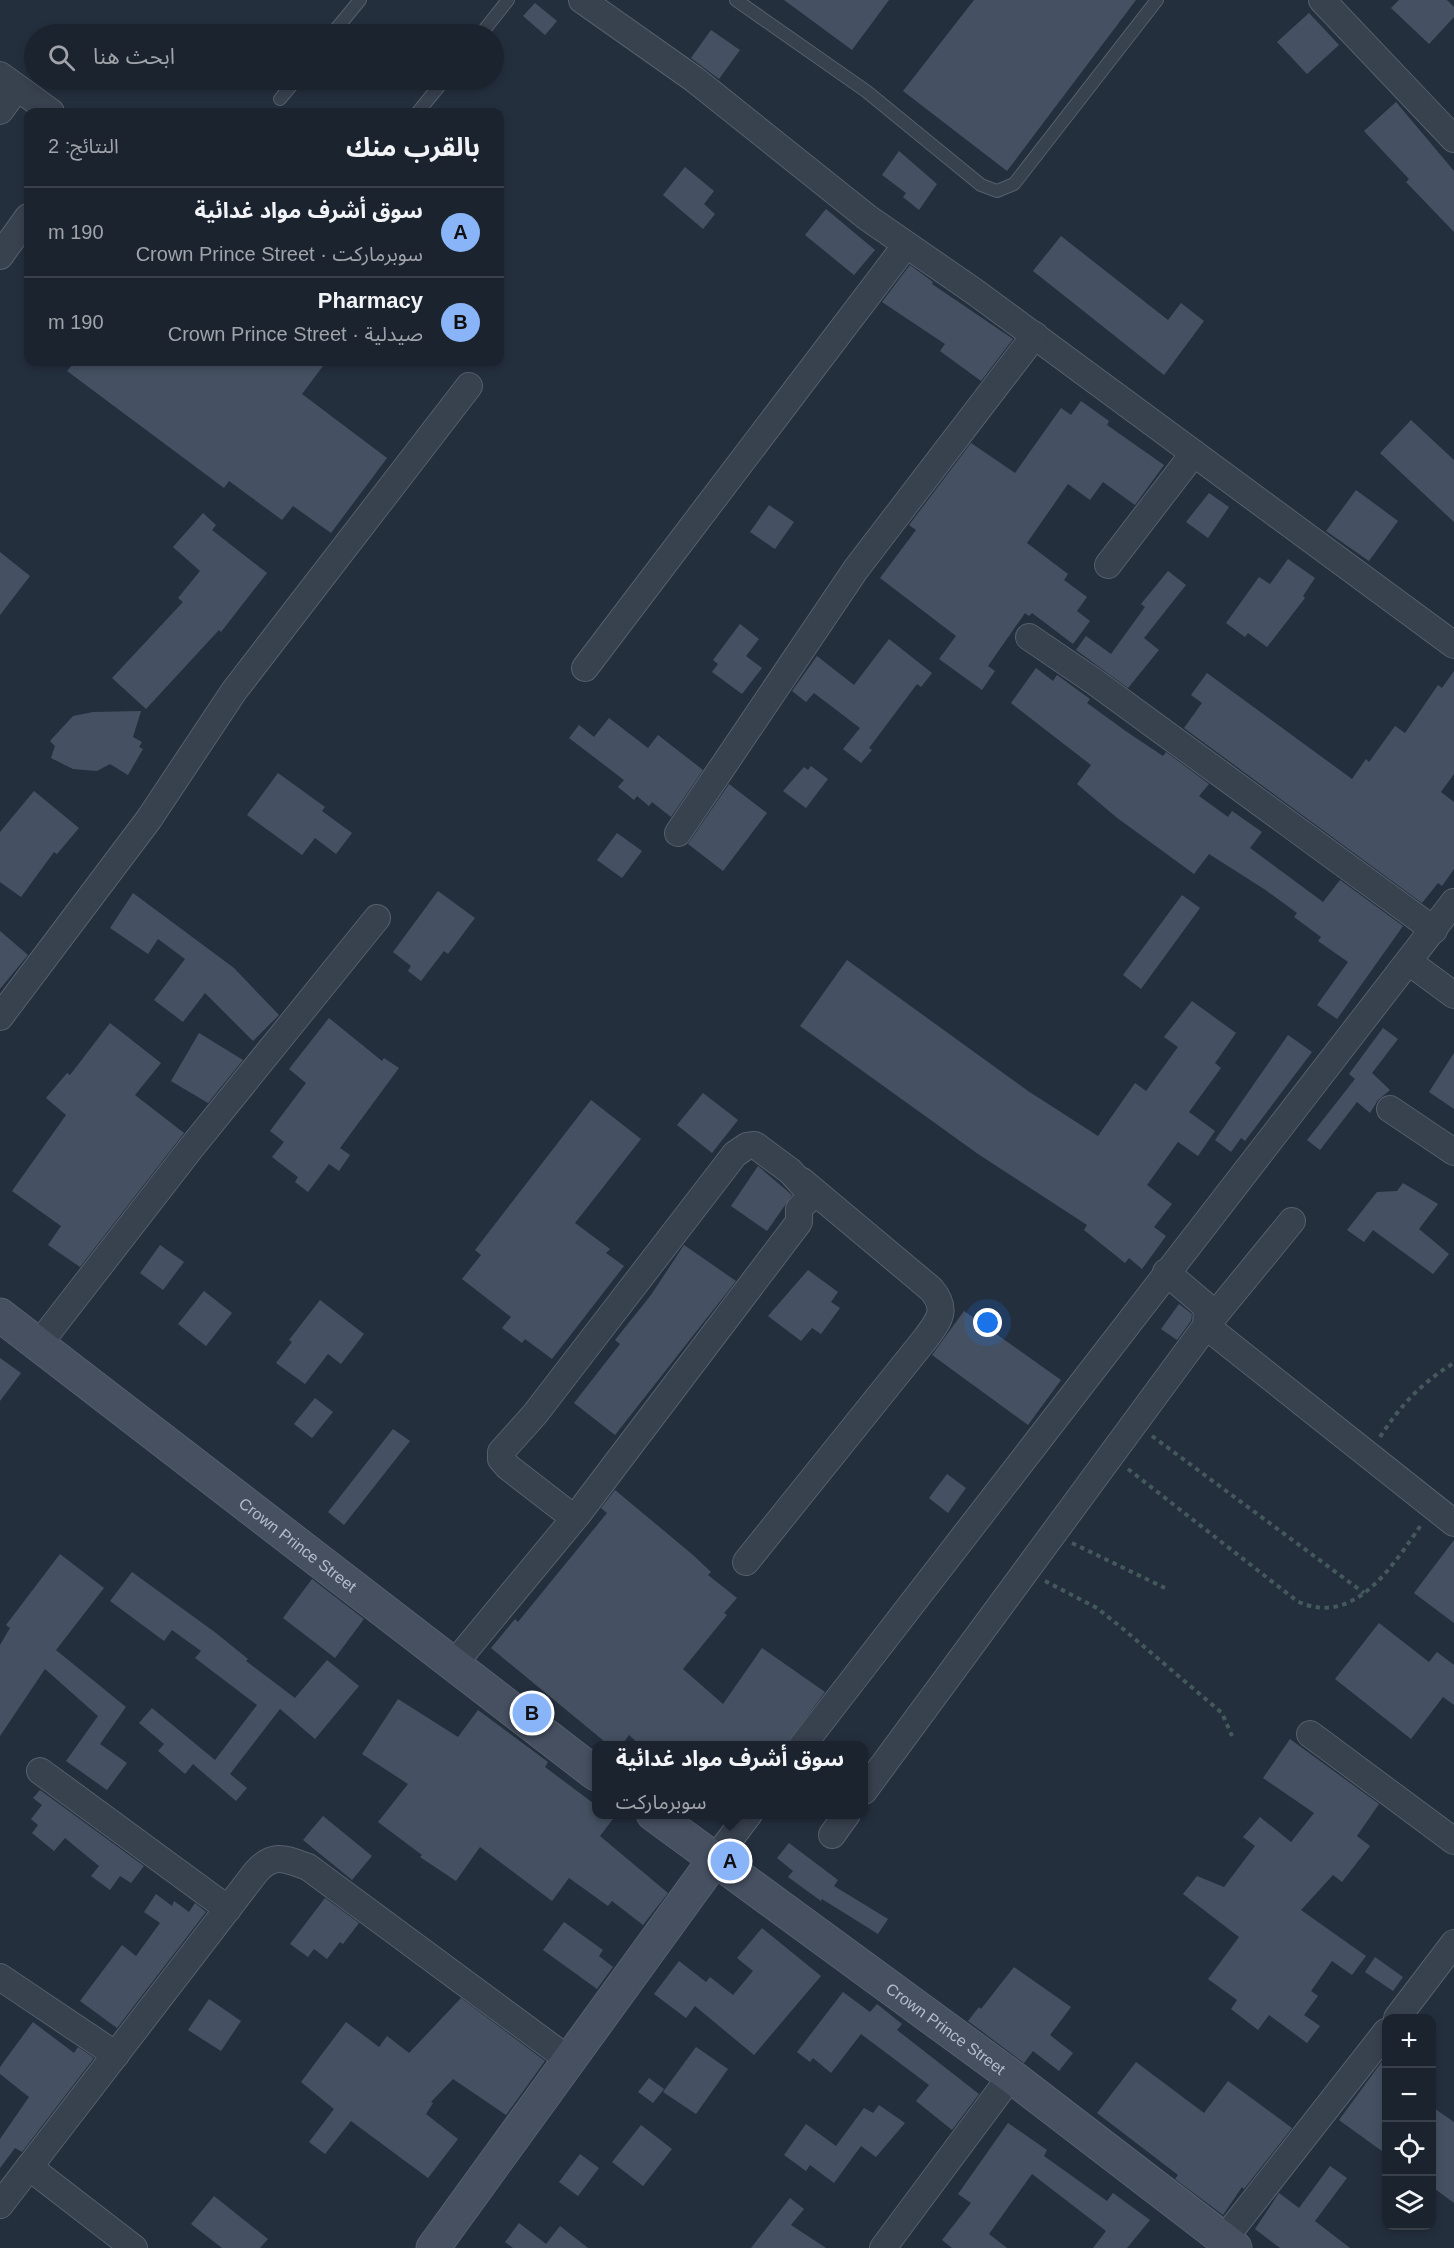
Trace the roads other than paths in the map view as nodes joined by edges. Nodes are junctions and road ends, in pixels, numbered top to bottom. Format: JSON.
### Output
{"nodes":[{"id":1,"x":360,"y":0,"type":"edge"},
{"id":2,"x":508,"y":0,"type":"edge"},
{"id":3,"x":582,"y":0,"type":"edge"},
{"id":4,"x":736,"y":0,"type":"edge"},
{"id":5,"x":1157,"y":0,"type":"edge"},
{"id":6,"x":1322,"y":0,"type":"edge"},
{"id":7,"x":340,"y":24,"type":"edge"},
{"id":8,"x":489,"y":24,"type":"edge"},
{"id":9,"x":9,"y":81,"type":"edge"},
{"id":10,"x":288,"y":90,"type":"edge"},
{"id":11,"x":436,"y":90,"type":"edge"},
{"id":12,"x":280,"y":99,"type":"dead end"},
{"id":13,"x":46,"y":108,"type":"edge"},
{"id":14,"x":421,"y":108,"type":"edge"},
{"id":15,"x":0,"y":111,"type":"edge"},
{"id":16,"x":1454,"y":139,"type":"edge"},
{"id":17,"x":24,"y":223,"type":"edge"},
{"id":18,"x":906,"y":245,"type":"junction"},
{"id":19,"x":0,"y":256,"type":"edge"},
{"id":20,"x":1035,"y":335,"type":"junction"},
{"id":21,"x":469,"y":386,"type":"dead end"},
{"id":22,"x":1194,"y":453,"type":"junction"},
{"id":23,"x":1107,"y":565,"type":"dead end"},
{"id":24,"x":1029,"y":637,"type":"dead end"},
{"id":25,"x":1454,"y":645,"type":"edge"},
{"id":26,"x":585,"y":668,"type":"dead end"},
{"id":27,"x":678,"y":833,"type":"dead end"},
{"id":28,"x":1454,"y":902,"type":"edge"},
{"id":29,"x":377,"y":918,"type":"dead end"},
{"id":30,"x":1434,"y":930,"type":"junction"},
{"id":31,"x":1408,"y":962,"type":"junction"},
{"id":32,"x":1454,"y":995,"type":"edge"},
{"id":33,"x":0,"y":1017,"type":"edge"},
{"id":34,"x":1390,"y":1109,"type":"dead end"},
{"id":35,"x":1454,"y":1152,"type":"edge"},
{"id":36,"x":790,"y":1171,"type":"junction"},
{"id":37,"x":1292,"y":1221,"type":"dead end"},
{"id":38,"x":1166,"y":1272,"type":"junction"},
{"id":39,"x":0,"y":1314,"type":"edge"},
{"id":40,"x":1206,"y":1326,"type":"junction"},
{"id":41,"x":39,"y":1344,"type":"junction"},
{"id":42,"x":574,"y":1518,"type":"junction"},
{"id":43,"x":1454,"y":1523,"type":"edge"},
{"id":44,"x":746,"y":1562,"type":"dead end"},
{"id":45,"x":454,"y":1664,"type":"junction"},
{"id":46,"x":1310,"y":1734,"type":"dead end"},
{"id":47,"x":806,"y":1741,"type":"edge"},
{"id":48,"x":592,"y":1770,"type":"edge"},
{"id":49,"x":40,"y":1771,"type":"dead end"},
{"id":50,"x":868,"y":1786,"type":"edge"},
{"id":51,"x":659,"y":1819,"type":"edge"},
{"id":52,"x":746,"y":1819,"type":"edge"},
{"id":53,"x":1454,"y":1841,"type":"edge"},
{"id":54,"x":715,"y":1859,"type":"junction"},
{"id":55,"x":228,"y":1909,"type":"junction"},
{"id":56,"x":1454,"y":1943,"type":"edge"},
{"id":57,"x":0,"y":1977,"type":"edge"},
{"id":58,"x":1401,"y":2014,"type":"edge"},
{"id":59,"x":1382,"y":2037,"type":"edge"},
{"id":60,"x":116,"y":2055,"type":"junction"},
{"id":61,"x":569,"y":2060,"type":"junction"},
{"id":62,"x":1011,"y":2076,"type":"junction"},
{"id":63,"x":29,"y":2168,"type":"junction"},
{"id":64,"x":0,"y":2205,"type":"edge"},
{"id":65,"x":1230,"y":2244,"type":"edge"},
{"id":66,"x":134,"y":2248,"type":"edge"},
{"id":67,"x":433,"y":2248,"type":"edge"},
{"id":68,"x":884,"y":2248,"type":"edge"}],
"edges":[{"from":1,"to":7,"type":"lane"},
{"from":2,"to":8,"type":"lane"},
{"from":3,"to":18,"type":"street"},
{"from":4,"to":5,"type":"lane"},
{"from":6,"to":16,"type":"street"},
{"from":9,"to":13,"type":"street"},
{"from":9,"to":15,"type":"street"},
{"from":10,"to":12,"type":"lane"},
{"from":11,"to":14,"type":"lane"},
{"from":17,"to":19,"type":"street"},
{"from":18,"to":20,"type":"street"},
{"from":18,"to":26,"type":"street"},
{"from":20,"to":22,"type":"street"},
{"from":20,"to":27,"type":"street"},
{"from":21,"to":33,"type":"street"},
{"from":22,"to":23,"type":"street"},
{"from":22,"to":25,"type":"street"},
{"from":24,"to":30,"type":"street"},
{"from":28,"to":30,"type":"street"},
{"from":29,"to":41,"type":"street"},
{"from":30,"to":31,"type":"street"},
{"from":31,"to":32,"type":"street"},
{"from":31,"to":38,"type":"street"},
{"from":34,"to":35,"type":"street"},
{"from":36,"to":42,"type":"street"},
{"from":36,"to":42,"type":"street"},
{"from":36,"to":44,"type":"street"},
{"from":37,"to":40,"type":"street"},
{"from":38,"to":40,"type":"street"},
{"from":38,"to":47,"type":"street"},
{"from":39,"to":41,"type":"main road","name":"Crown Prince Street"},
{"from":40,"to":43,"type":"street"},
{"from":40,"to":50,"type":"street"},
{"from":41,"to":45,"type":"main road","name":"Crown Prince Street"},
{"from":42,"to":45,"type":"street"},
{"from":45,"to":48,"type":"main road","name":"Crown Prince Street"},
{"from":46,"to":53,"type":"street"},
{"from":49,"to":55,"type":"street"},
{"from":51,"to":54,"type":"main road","name":"Crown Prince Street"},
{"from":52,"to":54,"type":"street"},
{"from":54,"to":61,"type":"main road"},
{"from":54,"to":62,"type":"main road","name":"Crown Prince Street"},
{"from":55,"to":60,"type":"street"},
{"from":55,"to":61,"type":"street"},
{"from":56,"to":58,"type":"street"},
{"from":57,"to":60,"type":"street"},
{"from":59,"to":65,"type":"street"},
{"from":60,"to":63,"type":"street"},
{"from":61,"to":67,"type":"main road"},
{"from":62,"to":65,"type":"main road","name":"Crown Prince Street"},
{"from":62,"to":68,"type":"street"},
{"from":63,"to":64,"type":"street"},
{"from":63,"to":66,"type":"street"}]}
